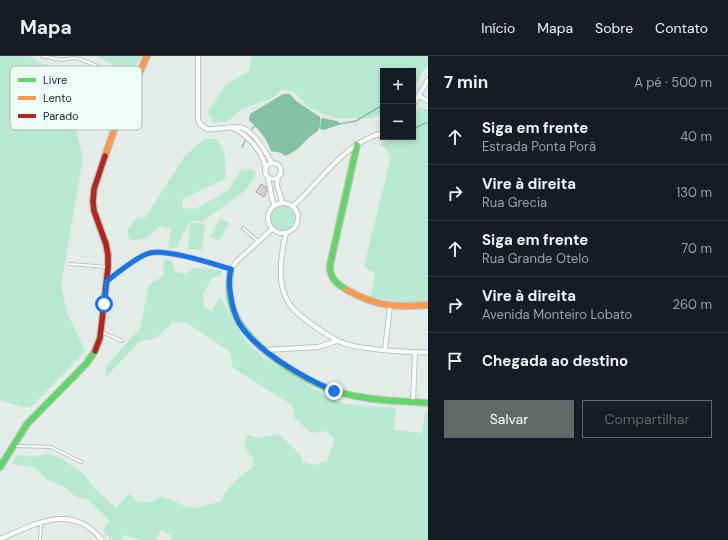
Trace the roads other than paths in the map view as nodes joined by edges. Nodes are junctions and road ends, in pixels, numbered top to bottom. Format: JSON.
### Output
{"nodes":[{"id":1,"x":42,"y":56,"type":"edge"},
{"id":2,"x":147,"y":56,"type":"edge"},
{"id":3,"x":198,"y":56,"type":"edge"},
{"id":4,"x":98,"y":66,"type":"edge"},
{"id":5,"x":142,"y":66,"type":"edge"},
{"id":6,"x":428,"y":80,"type":"edge"},
{"id":7,"x":419,"y":96,"type":"junction"},
{"id":8,"x":428,"y":101,"type":"edge"},
{"id":9,"x":414,"y":104,"type":"edge"},
{"id":10,"x":233,"y":128,"type":"junction"},
{"id":11,"x":114,"y":130,"type":"edge"},
{"id":12,"x":380,"y":134,"type":"edge"},
{"id":13,"x":357,"y":145,"type":"junction"},
{"id":14,"x":272,"y":163,"type":"junction"},
{"id":15,"x":266,"y":170,"type":"junction"},
{"id":16,"x":268,"y":177,"type":"junction"},
{"id":17,"x":278,"y":177,"type":"junction"},
{"id":18,"x":282,"y":202,"type":"junction"},
{"id":19,"x":274,"y":205,"type":"junction"},
{"id":20,"x":293,"y":206,"type":"junction"},
{"id":21,"x":243,"y":228,"type":"dead end"},
{"id":22,"x":272,"y":229,"type":"junction"},
{"id":23,"x":286,"y":233,"type":"junction"},
{"id":24,"x":258,"y":242,"type":"junction"},
{"id":25,"x":70,"y":264,"type":"dead end"},
{"id":26,"x":108,"y":267,"type":"junction"},
{"id":27,"x":231,"y":269,"type":"junction"},
{"id":28,"x":107,"y":281,"type":"junction"},
{"id":29,"x":428,"y":305,"type":"edge"},
{"id":30,"x":390,"y":306,"type":"junction"},
{"id":31,"x":101,"y":332,"type":"junction"},
{"id":32,"x":122,"y":341,"type":"dead end"},
{"id":33,"x":337,"y":341,"type":"junction"},
{"id":34,"x":264,"y":350,"type":"junction"},
{"id":35,"x":385,"y":350,"type":"junction"},
{"id":36,"x":428,"y":352,"type":"edge"},
{"id":37,"x":414,"y":353,"type":"junction"},
{"id":38,"x":413,"y":401,"type":"junction"},
{"id":39,"x":428,"y":403,"type":"edge"},
{"id":40,"x":12,"y":446,"type":"junction"},
{"id":41,"x":81,"y":462,"type":"dead end"},
{"id":42,"x":0,"y":467,"type":"edge"},
{"id":43,"x":41,"y":522,"type":"junction"},
{"id":44,"x":0,"y":539,"type":"edge"},
{"id":45,"x":40,"y":540,"type":"edge"},
{"id":46,"x":102,"y":540,"type":"edge"}],
"edges":[{"from":1,"to":4,"type":"lane"},
{"from":2,"to":5,"type":"street"},
{"from":3,"to":10,"type":"street"},
{"from":6,"to":7,"type":"street"},
{"from":7,"to":8,"type":"street"},
{"from":7,"to":9,"type":"street"},
{"from":10,"to":14,"type":"street"},
{"from":10,"to":15,"type":"street"},
{"from":11,"to":26,"type":"street"},
{"from":12,"to":13,"type":"street"},
{"from":13,"to":20,"type":"street"},
{"from":13,"to":30,"type":"street"},
{"from":14,"to":15,"type":"street"},
{"from":14,"to":17,"type":"street"},
{"from":15,"to":16,"type":"street"},
{"from":16,"to":17,"type":"street"},
{"from":16,"to":19,"type":"street"},
{"from":17,"to":18,"type":"street"},
{"from":18,"to":19,"type":"street"},
{"from":18,"to":20,"type":"street"},
{"from":19,"to":22,"type":"street"},
{"from":20,"to":23,"type":"street"},
{"from":21,"to":24,"type":"lane"},
{"from":22,"to":23,"type":"street"},
{"from":22,"to":24,"type":"street"},
{"from":23,"to":33,"type":"street"},
{"from":24,"to":27,"type":"street"},
{"from":25,"to":26,"type":"lane"},
{"from":26,"to":28,"type":"street"},
{"from":27,"to":28,"type":"street"},
{"from":27,"to":34,"type":"street"},
{"from":28,"to":31,"type":"street"},
{"from":29,"to":30,"type":"street"},
{"from":30,"to":35,"type":"street"},
{"from":31,"to":32,"type":"lane"},
{"from":31,"to":40,"type":"street"},
{"from":33,"to":34,"type":"street"},
{"from":33,"to":35,"type":"street"},
{"from":34,"to":38,"type":"street"},
{"from":35,"to":37,"type":"street"},
{"from":36,"to":37,"type":"street"},
{"from":37,"to":38,"type":"street"},
{"from":38,"to":39,"type":"street"},
{"from":40,"to":41,"type":"lane"},
{"from":40,"to":42,"type":"street"},
{"from":43,"to":44,"type":"street"},
{"from":43,"to":45,"type":"lane"},
{"from":43,"to":46,"type":"street"}]}
